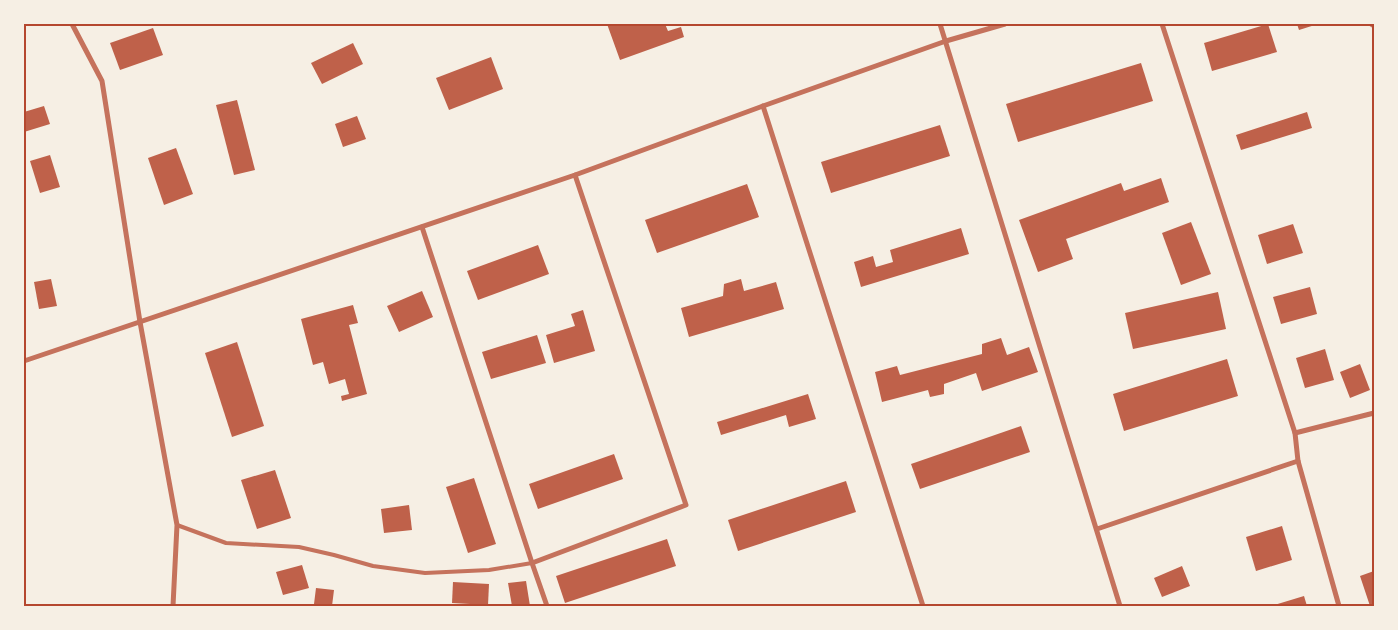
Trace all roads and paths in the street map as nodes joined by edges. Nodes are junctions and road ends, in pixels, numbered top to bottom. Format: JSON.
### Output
{"nodes":[{"id":1,"x":72,"y":24,"type":"edge"},
{"id":2,"x":940,"y":24,"type":"edge"},
{"id":3,"x":1005,"y":24,"type":"edge"},
{"id":4,"x":1162,"y":24,"type":"edge"},
{"id":5,"x":946,"y":41,"type":"junction"},
{"id":6,"x":763,"y":106,"type":"junction"},
{"id":7,"x":575,"y":175,"type":"junction"},
{"id":8,"x":422,"y":227,"type":"junction"},
{"id":9,"x":140,"y":322,"type":"junction"},
{"id":10,"x":24,"y":361,"type":"edge"},
{"id":11,"x":1374,"y":413,"type":"edge"},
{"id":12,"x":1295,"y":433,"type":"junction"},
{"id":13,"x":1298,"y":461,"type":"junction"},
{"id":14,"x":177,"y":525,"type":"junction"},
{"id":15,"x":1097,"y":528,"type":"junction"},
{"id":16,"x":532,"y":563,"type":"junction"},
{"id":17,"x":173,"y":606,"type":"edge"},
{"id":18,"x":547,"y":606,"type":"edge"},
{"id":19,"x":923,"y":606,"type":"edge"},
{"id":20,"x":1120,"y":606,"type":"edge"},
{"id":21,"x":1339,"y":606,"type":"edge"}],
"edges":[{"from":1,"to":9,"type":"street"},
{"from":2,"to":5,"type":"street"},
{"from":3,"to":5,"type":"street"},
{"from":4,"to":12,"type":"street"},
{"from":5,"to":6,"type":"street"},
{"from":5,"to":15,"type":"street"},
{"from":6,"to":7,"type":"street"},
{"from":6,"to":19,"type":"street"},
{"from":7,"to":8,"type":"street"},
{"from":7,"to":16,"type":"street"},
{"from":8,"to":9,"type":"street"},
{"from":8,"to":16,"type":"street"},
{"from":9,"to":10,"type":"street"},
{"from":9,"to":14,"type":"street"},
{"from":11,"to":12,"type":"street"},
{"from":12,"to":13,"type":"street"},
{"from":13,"to":15,"type":"street"},
{"from":13,"to":21,"type":"street"},
{"from":14,"to":16,"type":"lane"},
{"from":14,"to":17,"type":"street"},
{"from":15,"to":20,"type":"street"},
{"from":16,"to":18,"type":"street"}]}
